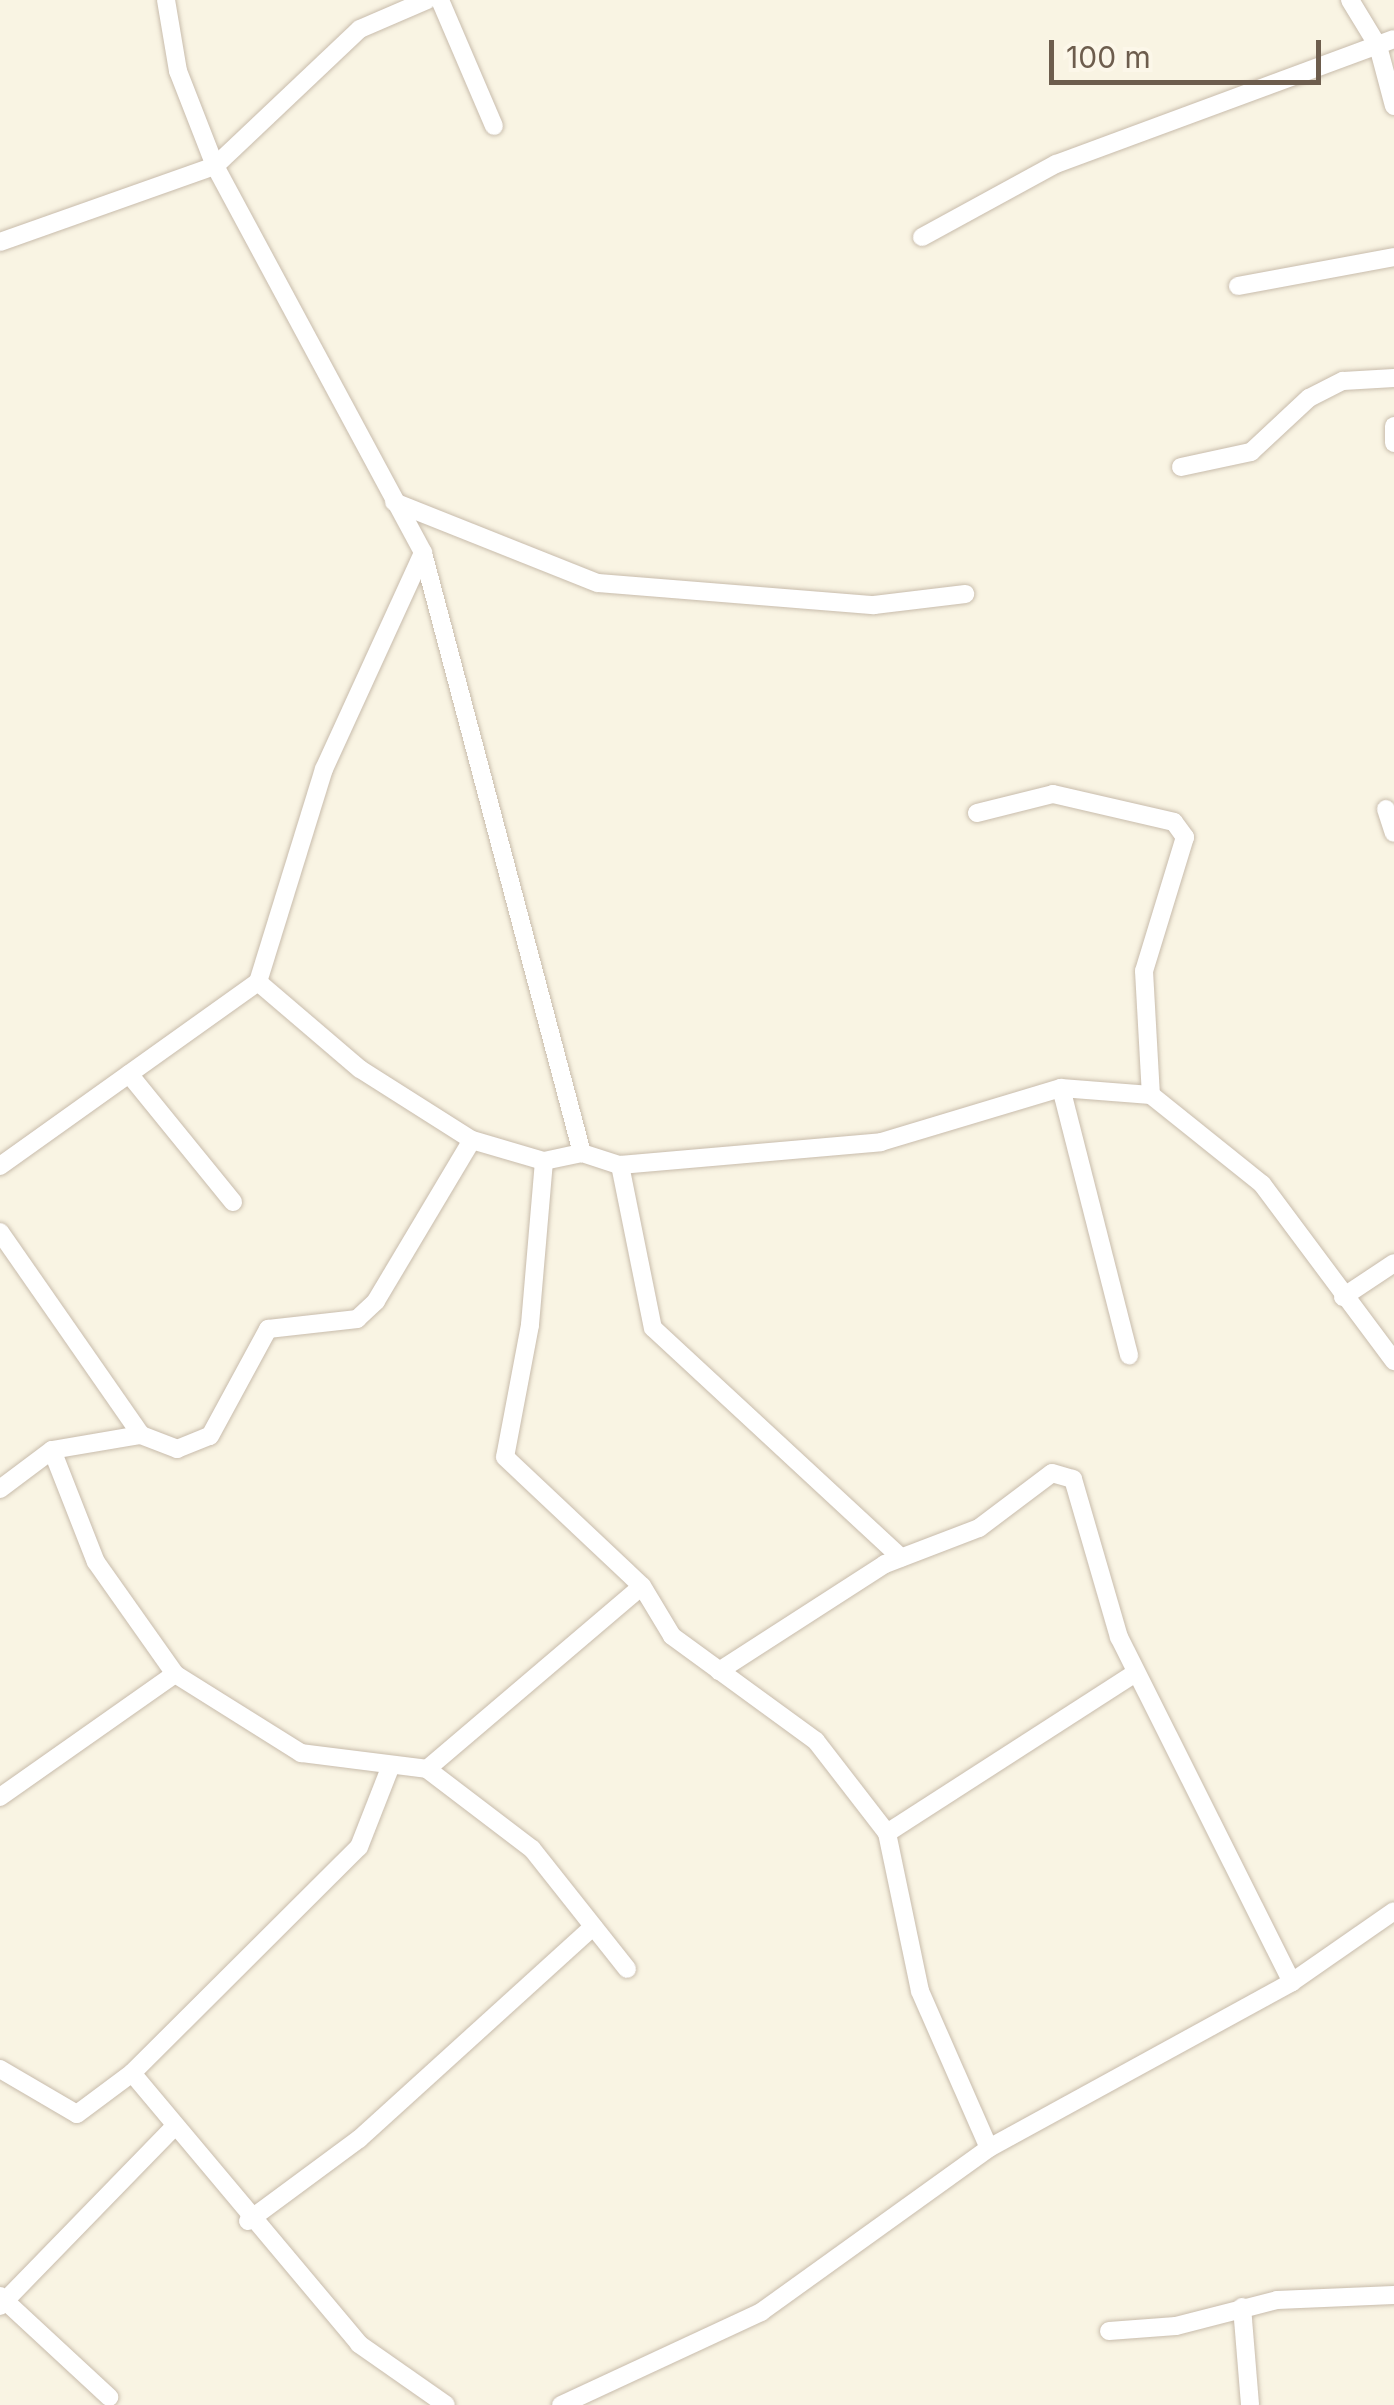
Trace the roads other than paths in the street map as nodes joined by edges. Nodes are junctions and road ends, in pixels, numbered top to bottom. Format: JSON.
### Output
{"nodes":[{"id":1,"x":166,"y":0,"type":"edge"},
{"id":2,"x":427,"y":0,"type":"edge"},
{"id":3,"x":440,"y":0,"type":"edge"},
{"id":4,"x":1350,"y":0,"type":"edge"},
{"id":5,"x":1386,"y":43,"type":"edge"},
{"id":6,"x":1394,"y":106,"type":"edge"},
{"id":7,"x":494,"y":126,"type":"dead end"},
{"id":8,"x":215,"y":166,"type":"junction"},
{"id":9,"x":922,"y":238,"type":"dead end"},
{"id":10,"x":0,"y":242,"type":"edge"},
{"id":11,"x":1394,"y":257,"type":"edge"},
{"id":12,"x":1238,"y":286,"type":"dead end"},
{"id":13,"x":1394,"y":378,"type":"edge"},
{"id":14,"x":1394,"y":426,"type":"edge"},
{"id":15,"x":1394,"y":444,"type":"edge"},
{"id":16,"x":1181,"y":467,"type":"dead end"},
{"id":17,"x":394,"y":502,"type":"junction"},
{"id":18,"x":423,"y":553,"type":"junction"},
{"id":19,"x":964,"y":594,"type":"dead end"},
{"id":20,"x":1386,"y":808,"type":"dead end"},
{"id":21,"x":977,"y":813,"type":"dead end"},
{"id":22,"x":1394,"y":832,"type":"edge"},
{"id":23,"x":258,"y":982,"type":"junction"},
{"id":24,"x":129,"y":1074,"type":"junction"},
{"id":25,"x":1062,"y":1088,"type":"junction"},
{"id":26,"x":1150,"y":1094,"type":"junction"},
{"id":27,"x":472,"y":1140,"type":"junction"},
{"id":28,"x":582,"y":1153,"type":"junction"},
{"id":29,"x":544,"y":1162,"type":"junction"},
{"id":30,"x":620,"y":1164,"type":"junction"},
{"id":31,"x":0,"y":1166,"type":"edge"},
{"id":32,"x":234,"y":1202,"type":"dead end"},
{"id":33,"x":0,"y":1232,"type":"edge"},
{"id":34,"x":1394,"y":1263,"type":"edge"},
{"id":35,"x":1343,"y":1297,"type":"junction"},
{"id":36,"x":1129,"y":1355,"type":"dead end"},
{"id":37,"x":1394,"y":1361,"type":"edge"},
{"id":38,"x":141,"y":1435,"type":"junction"},
{"id":39,"x":52,"y":1450,"type":"junction"},
{"id":40,"x":0,"y":1489,"type":"edge"},
{"id":41,"x":901,"y":1558,"type":"junction"},
{"id":42,"x":642,"y":1586,"type":"junction"},
{"id":43,"x":719,"y":1671,"type":"junction"},
{"id":44,"x":1135,"y":1673,"type":"junction"},
{"id":45,"x":175,"y":1674,"type":"junction"},
{"id":46,"x":390,"y":1768,"type":"junction"},
{"id":47,"x":427,"y":1769,"type":"junction"},
{"id":48,"x":0,"y":1797,"type":"edge"},
{"id":49,"x":887,"y":1833,"type":"junction"},
{"id":50,"x":1394,"y":1911,"type":"edge"},
{"id":51,"x":592,"y":1927,"type":"junction"},
{"id":52,"x":626,"y":1969,"type":"dead end"},
{"id":53,"x":1292,"y":1982,"type":"junction"},
{"id":54,"x":0,"y":2068,"type":"edge"},
{"id":55,"x":132,"y":2073,"type":"junction"},
{"id":56,"x":174,"y":2127,"type":"junction"},
{"id":57,"x":989,"y":2148,"type":"junction"},
{"id":58,"x":248,"y":2221,"type":"junction"},
{"id":59,"x":1394,"y":2295,"type":"edge"},
{"id":60,"x":2,"y":2301,"type":"edge"},
{"id":61,"x":1242,"y":2307,"type":"junction"},
{"id":62,"x":1109,"y":2331,"type":"dead end"},
{"id":63,"x":108,"y":2397,"type":"dead end"},
{"id":64,"x":446,"y":2405,"type":"edge"},
{"id":65,"x":561,"y":2405,"type":"edge"},
{"id":66,"x":1250,"y":2405,"type":"edge"}],
"edges":[{"from":1,"to":8,"type":"street"},
{"from":2,"to":8,"type":"street"},
{"from":3,"to":7,"type":"street"},
{"from":4,"to":5,"type":"street"},
{"from":5,"to":6,"type":"street"},
{"from":5,"to":9,"type":"street"},
{"from":8,"to":10,"type":"street"},
{"from":8,"to":17,"type":"street"},
{"from":11,"to":12,"type":"street"},
{"from":13,"to":16,"type":"street"},
{"from":14,"to":15,"type":"street"},
{"from":17,"to":18,"type":"street"},
{"from":17,"to":19,"type":"street"},
{"from":18,"to":23,"type":"street"},
{"from":18,"to":28,"type":"street"},
{"from":20,"to":22,"type":"street"},
{"from":21,"to":26,"type":"street"},
{"from":23,"to":24,"type":"street"},
{"from":23,"to":27,"type":"street"},
{"from":24,"to":31,"type":"street"},
{"from":24,"to":32,"type":"street"},
{"from":25,"to":26,"type":"street"},
{"from":25,"to":30,"type":"street"},
{"from":25,"to":36,"type":"street"},
{"from":26,"to":35,"type":"street"},
{"from":27,"to":29,"type":"street"},
{"from":27,"to":38,"type":"street"},
{"from":28,"to":29,"type":"street"},
{"from":28,"to":30,"type":"street"},
{"from":29,"to":42,"type":"street"},
{"from":30,"to":41,"type":"street"},
{"from":33,"to":38,"type":"street"},
{"from":34,"to":35,"type":"street"},
{"from":35,"to":37,"type":"street"},
{"from":38,"to":39,"type":"street"},
{"from":39,"to":40,"type":"street"},
{"from":39,"to":45,"type":"street"},
{"from":41,"to":43,"type":"street"},
{"from":41,"to":44,"type":"street"},
{"from":42,"to":43,"type":"street"},
{"from":42,"to":47,"type":"street"},
{"from":43,"to":49,"type":"street"},
{"from":44,"to":49,"type":"street"},
{"from":44,"to":53,"type":"street"},
{"from":45,"to":46,"type":"street"},
{"from":45,"to":48,"type":"street"},
{"from":46,"to":47,"type":"street"},
{"from":46,"to":55,"type":"street"},
{"from":47,"to":51,"type":"street"},
{"from":49,"to":57,"type":"street"},
{"from":50,"to":53,"type":"street"},
{"from":51,"to":52,"type":"street"},
{"from":51,"to":58,"type":"street"},
{"from":53,"to":57,"type":"street"},
{"from":54,"to":55,"type":"street"},
{"from":55,"to":56,"type":"street"},
{"from":56,"to":58,"type":"street"},
{"from":56,"to":60,"type":"street"},
{"from":57,"to":65,"type":"street"},
{"from":58,"to":64,"type":"street"},
{"from":59,"to":61,"type":"street"},
{"from":60,"to":63,"type":"street"},
{"from":61,"to":62,"type":"street"},
{"from":61,"to":66,"type":"street"}]}
